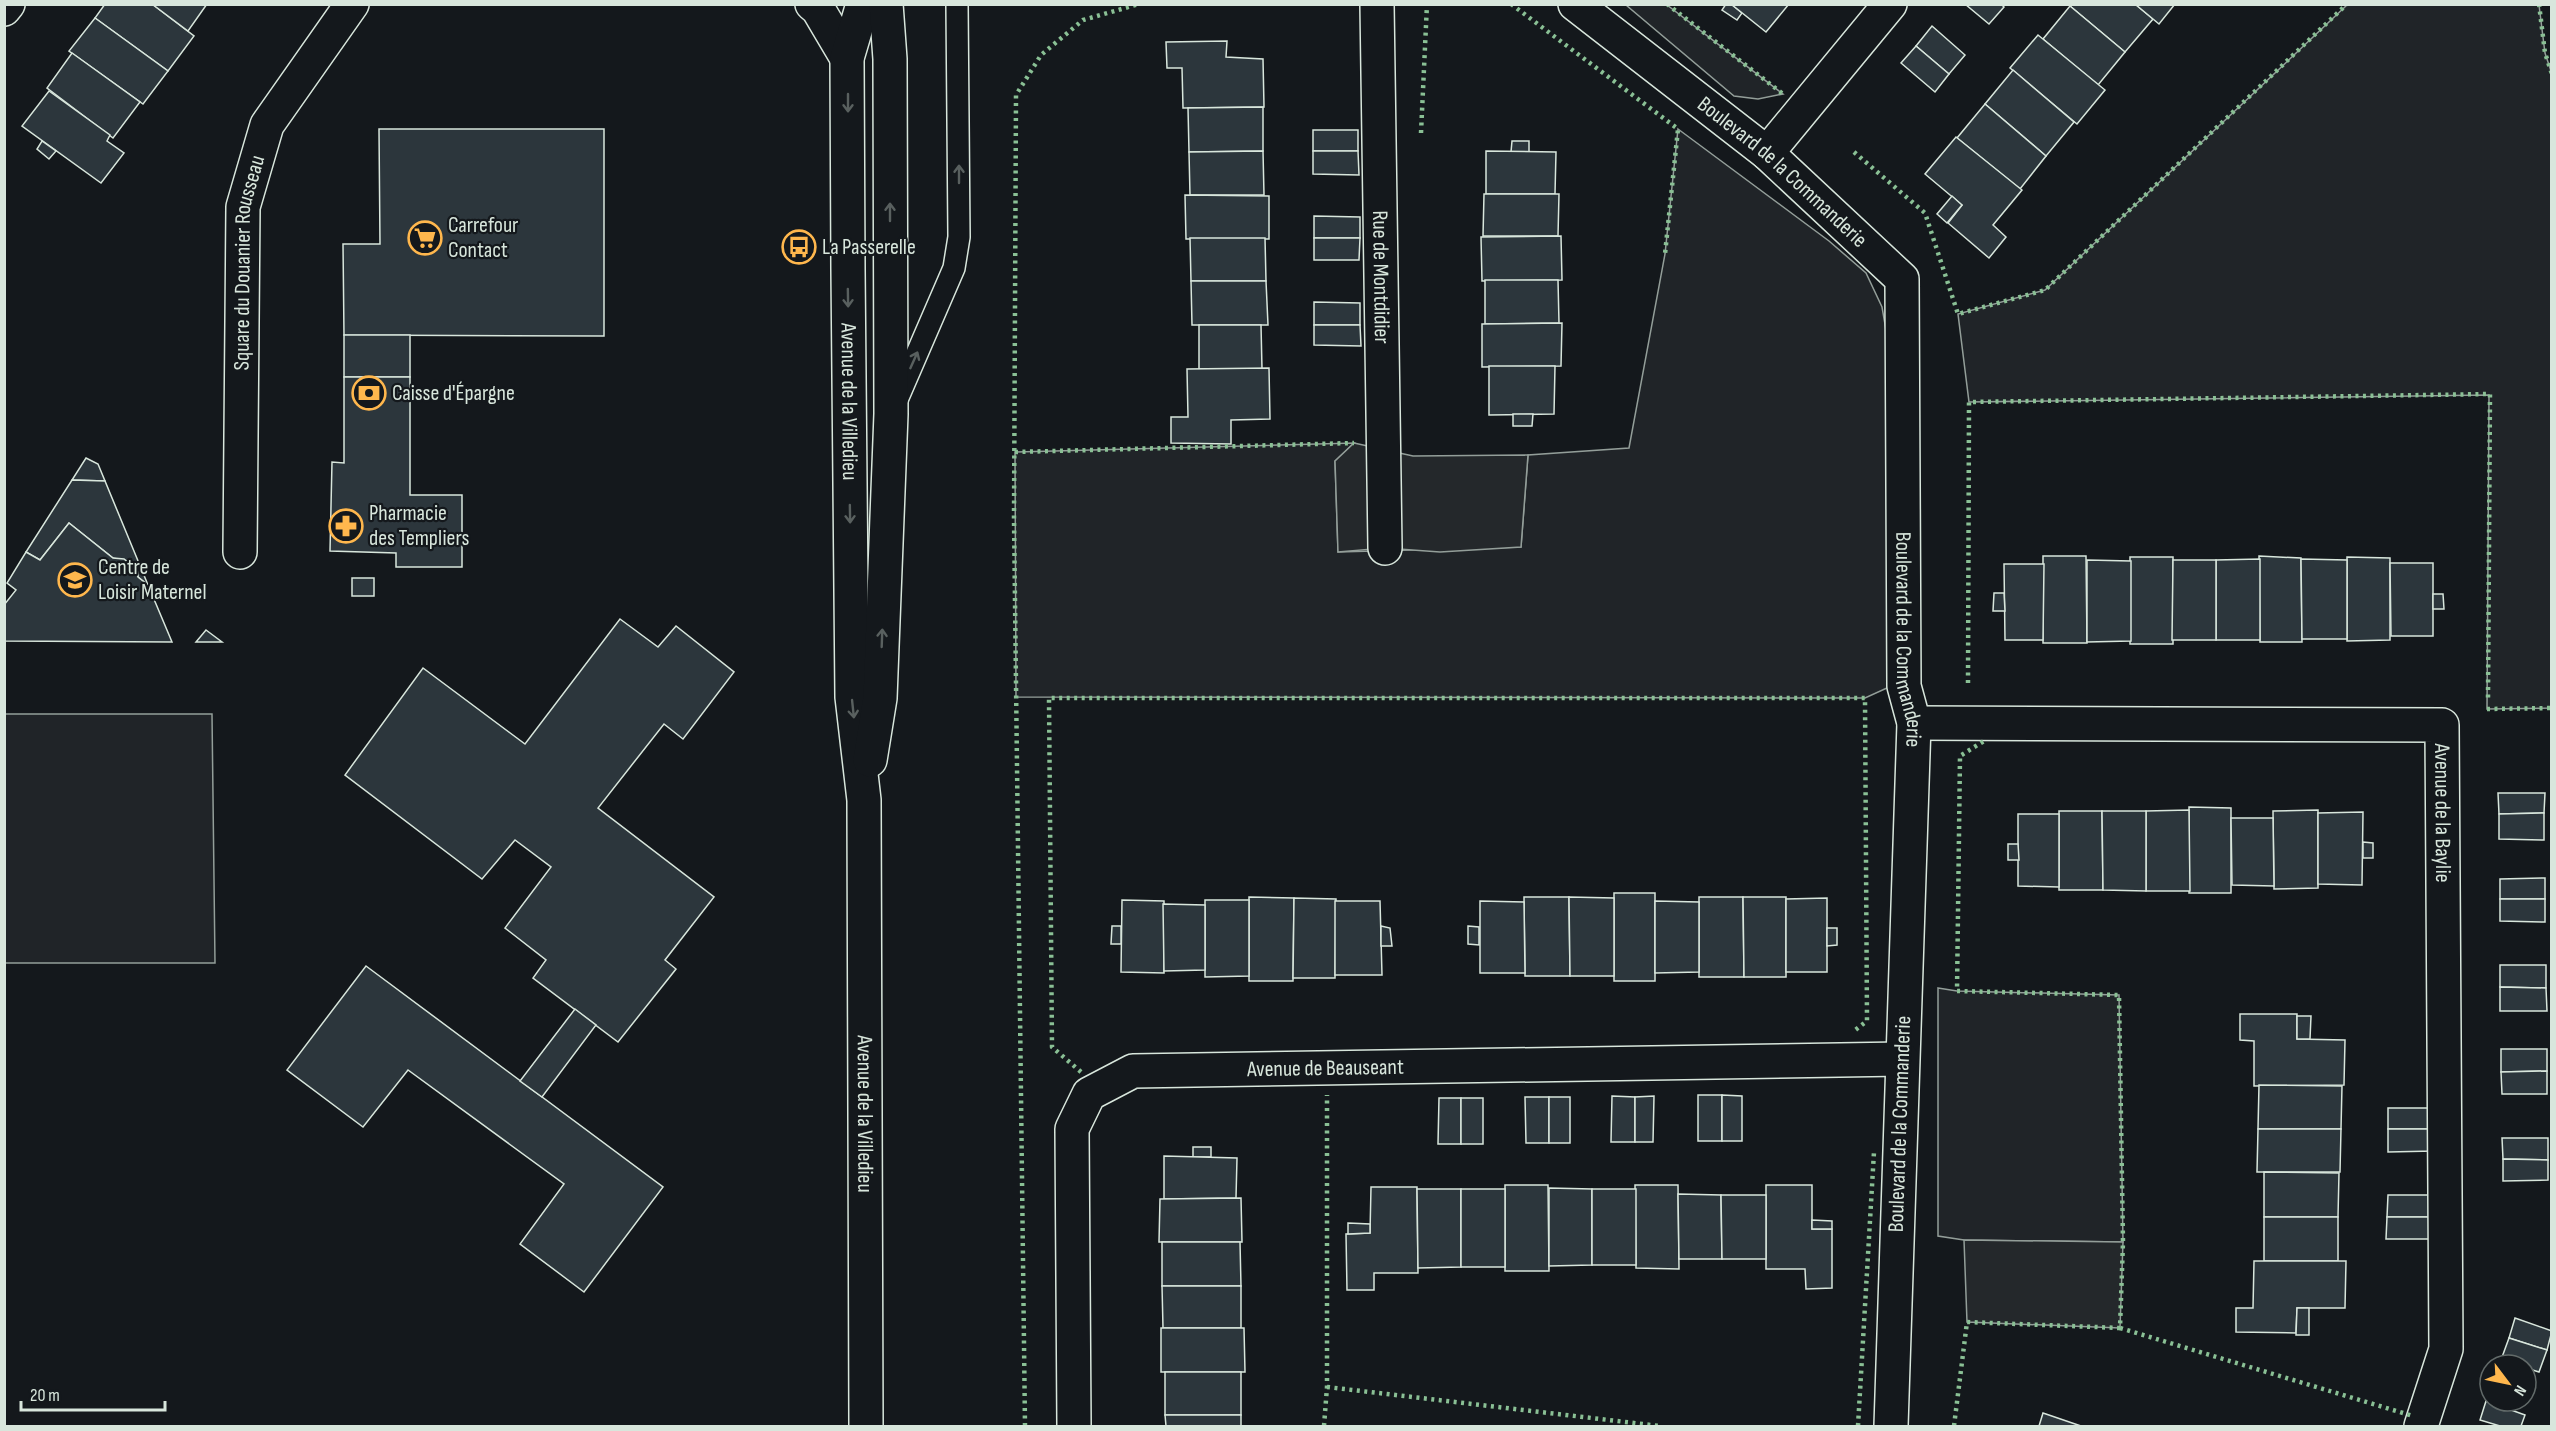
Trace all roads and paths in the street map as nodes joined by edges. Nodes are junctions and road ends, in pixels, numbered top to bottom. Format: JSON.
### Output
{"nodes":[{"id":1,"x":8,"y":4,"type":"edge"},
{"id":2,"x":352,"y":4,"type":"edge"},
{"id":3,"x":812,"y":4,"type":"edge"},
{"id":4,"x":863,"y":4,"type":"edge"},
{"id":5,"x":886,"y":4,"type":"edge"},
{"id":6,"x":957,"y":4,"type":"edge"},
{"id":7,"x":1377,"y":4,"type":"edge"},
{"id":8,"x":1575,"y":4,"type":"edge"},
{"id":9,"x":1890,"y":4,"type":"edge"},
{"id":10,"x":4,"y":9,"type":"edge"},
{"id":11,"x":848,"y":58,"type":"junction"},
{"id":12,"x":1767,"y":153,"type":"junction"},
{"id":13,"x":891,"y":414,"type":"junction"},
{"id":14,"x":1385,"y":548,"type":"dead end"},
{"id":15,"x":240,"y":552,"type":"dead end"},
{"id":16,"x":1914,"y":723,"type":"junction"},
{"id":17,"x":864,"y":800,"type":"junction"},
{"id":18,"x":1902,"y":1059,"type":"junction"},
{"id":19,"x":866,"y":1426,"type":"edge"},
{"id":20,"x":1074,"y":1426,"type":"edge"},
{"id":21,"x":1891,"y":1426,"type":"edge"},
{"id":22,"x":2421,"y":1426,"type":"edge"}],
"edges":[{"from":1,"to":10,"type":"street"},
{"from":2,"to":15,"type":"street","name":"Square du Douanier Rousseau"},
{"from":3,"to":11,"type":"street"},
{"from":4,"to":11,"type":"street","name":"Avenue de la Villedieu"},
{"from":13,"to":5,"type":"street","name":"Avenue de la Villedieu","one_way":true},
{"from":13,"to":6,"type":"lane","one_way":true},
{"from":7,"to":14,"type":"street","name":"Rue de Montdidier"},
{"from":8,"to":12,"type":"street","name":"Boulevard de la Commanderie"},
{"from":9,"to":12,"type":"street"},
{"from":11,"to":17,"type":"street","name":"Avenue de la Villedieu","one_way":true},
{"from":12,"to":16,"type":"street","name":"Boulevard de la Commanderie"},
{"from":17,"to":13,"type":"street","name":"Avenue de la Villedieu","one_way":true},
{"from":16,"to":18,"type":"street","name":"Boulevard de la Commanderie"},
{"from":16,"to":22,"type":"street","name":"Avenue de la Baylie"},
{"from":17,"to":19,"type":"street","name":"Avenue de la Villedieu"},
{"from":18,"to":20,"type":"street","name":"Avenue de Beauseant"},
{"from":18,"to":21,"type":"street","name":"Boulevard de la Commanderie"}]}
